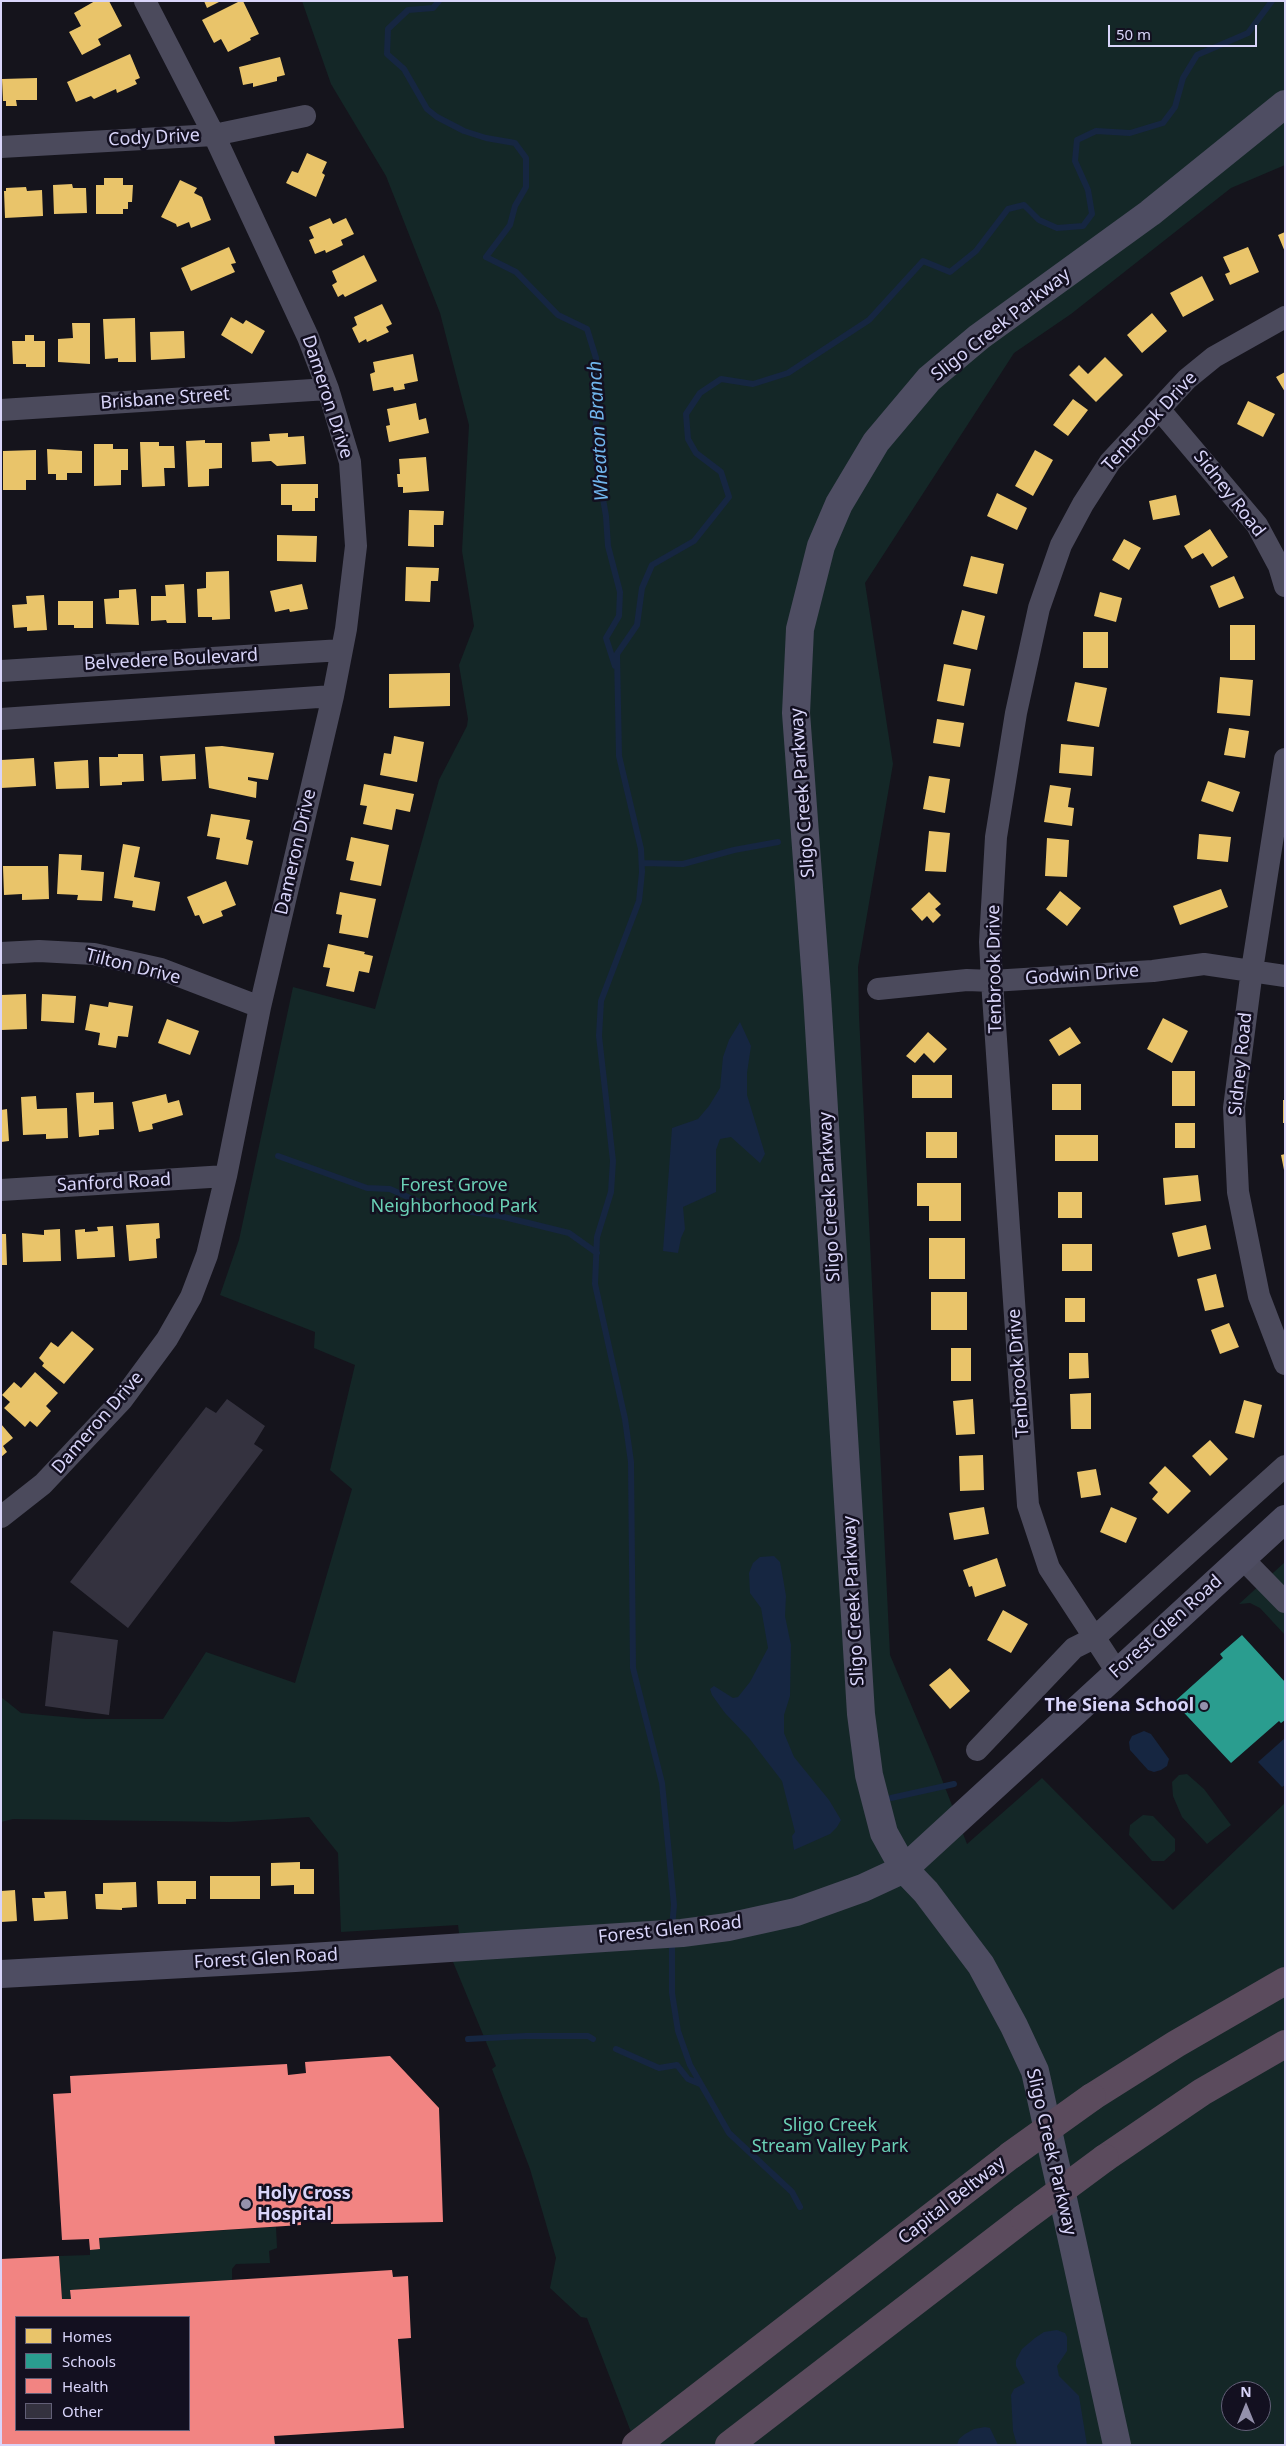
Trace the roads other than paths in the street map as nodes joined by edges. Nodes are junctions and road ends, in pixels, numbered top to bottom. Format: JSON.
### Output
{"nodes":[{"id":1,"x":145,"y":1,"type":"edge"},
{"id":2,"x":1285,"y":104,"type":"edge"},
{"id":3,"x":305,"y":116,"type":"dead end"},
{"id":4,"x":214,"y":135,"type":"junction"},
{"id":5,"x":1,"y":147,"type":"edge"},
{"id":6,"x":1285,"y":316,"type":"edge"},
{"id":7,"x":328,"y":389,"type":"junction"},
{"id":8,"x":1159,"y":409,"type":"junction"},
{"id":9,"x":1,"y":410,"type":"edge"},
{"id":10,"x":1285,"y":586,"type":"edge"},
{"id":11,"x":342,"y":650,"type":"junction"},
{"id":12,"x":1,"y":671,"type":"edge"},
{"id":13,"x":333,"y":696,"type":"junction"},
{"id":14,"x":1,"y":719,"type":"edge"},
{"id":15,"x":1285,"y":760,"type":"edge"},
{"id":16,"x":1,"y":953,"type":"edge"},
{"id":17,"x":1252,"y":970,"type":"junction"},
{"id":18,"x":1285,"y":976,"type":"edge"},
{"id":19,"x":992,"y":981,"type":"junction"},
{"id":20,"x":878,"y":989,"type":"dead end"},
{"id":21,"x":260,"y":1008,"type":"junction"},
{"id":22,"x":226,"y":1176,"type":"junction"},
{"id":23,"x":1,"y":1190,"type":"edge"},
{"id":24,"x":1285,"y":1364,"type":"edge"},
{"id":25,"x":1285,"y":1466,"type":"edge"},
{"id":26,"x":1,"y":1517,"type":"edge"},
{"id":27,"x":1285,"y":1519,"type":"edge"},
{"id":28,"x":1242,"y":1558,"type":"junction"},
{"id":29,"x":1285,"y":1602,"type":"edge"},
{"id":30,"x":1094,"y":1638,"type":"junction"},
{"id":31,"x":1117,"y":1672,"type":"junction"},
{"id":32,"x":977,"y":1750,"type":"dead end"},
{"id":33,"x":904,"y":1869,"type":"junction"},
{"id":34,"x":1,"y":1974,"type":"edge"},
{"id":35,"x":1285,"y":1981,"type":"edge"},
{"id":36,"x":1285,"y":2044,"type":"edge"},
{"id":37,"x":636,"y":2445,"type":"edge"},
{"id":38,"x":729,"y":2445,"type":"edge"},
{"id":39,"x":1117,"y":2445,"type":"edge"}],
"edges":[{"from":1,"to":4,"type":"street","name":"Dameron Drive"},
{"from":2,"to":33,"type":"street","name":"Sligo Creek Parkway"},
{"from":3,"to":4,"type":"street","name":"Cody Drive"},
{"from":4,"to":5,"type":"street","name":"Cody Drive"},
{"from":4,"to":7,"type":"street","name":"Dameron Drive"},
{"from":6,"to":8,"type":"street","name":"Tenbrook Drive"},
{"from":7,"to":9,"type":"street","name":"Brisbane Street"},
{"from":7,"to":11,"type":"street","name":"Dameron Drive"},
{"from":8,"to":10,"type":"street","name":"Sidney Road"},
{"from":8,"to":19,"type":"street","name":"Tenbrook Drive"},
{"from":11,"to":12,"type":"street","name":"Belvedere Boulevard"},
{"from":11,"to":13,"type":"street","name":"Dameron Drive"},
{"from":13,"to":14,"type":"street"},
{"from":13,"to":21,"type":"street","name":"Dameron Drive"},
{"from":15,"to":17,"type":"street","name":"Sidney Road"},
{"from":16,"to":21,"type":"street","name":"Tilton Drive"},
{"from":17,"to":18,"type":"street","name":"Godwin Drive"},
{"from":17,"to":19,"type":"street","name":"Godwin Drive"},
{"from":17,"to":24,"type":"street","name":"Sidney Road"},
{"from":19,"to":20,"type":"street","name":"Godwin Drive"},
{"from":19,"to":30,"type":"street","name":"Tenbrook Drive"},
{"from":21,"to":22,"type":"street","name":"Dameron Drive"},
{"from":22,"to":23,"type":"street","name":"Sanford Road"},
{"from":22,"to":26,"type":"street","name":"Dameron Drive"},
{"from":25,"to":30,"type":"street"},
{"from":27,"to":28,"type":"street","name":"Forest Glen Road"},
{"from":28,"to":29,"type":"street"},
{"from":28,"to":31,"type":"street","name":"Forest Glen Road"},
{"from":30,"to":31,"type":"street","name":"Tenbrook Drive"},
{"from":30,"to":32,"type":"street"},
{"from":31,"to":33,"type":"street","name":"Forest Glen Road"},
{"from":33,"to":34,"type":"street","name":"Forest Glen Road"},
{"from":33,"to":39,"type":"street","name":"Sligo Creek Parkway"},
{"from":35,"to":37,"type":"highway","name":"Capital Beltway","bridge":true},
{"from":36,"to":38,"type":"highway","bridge":true}]}
